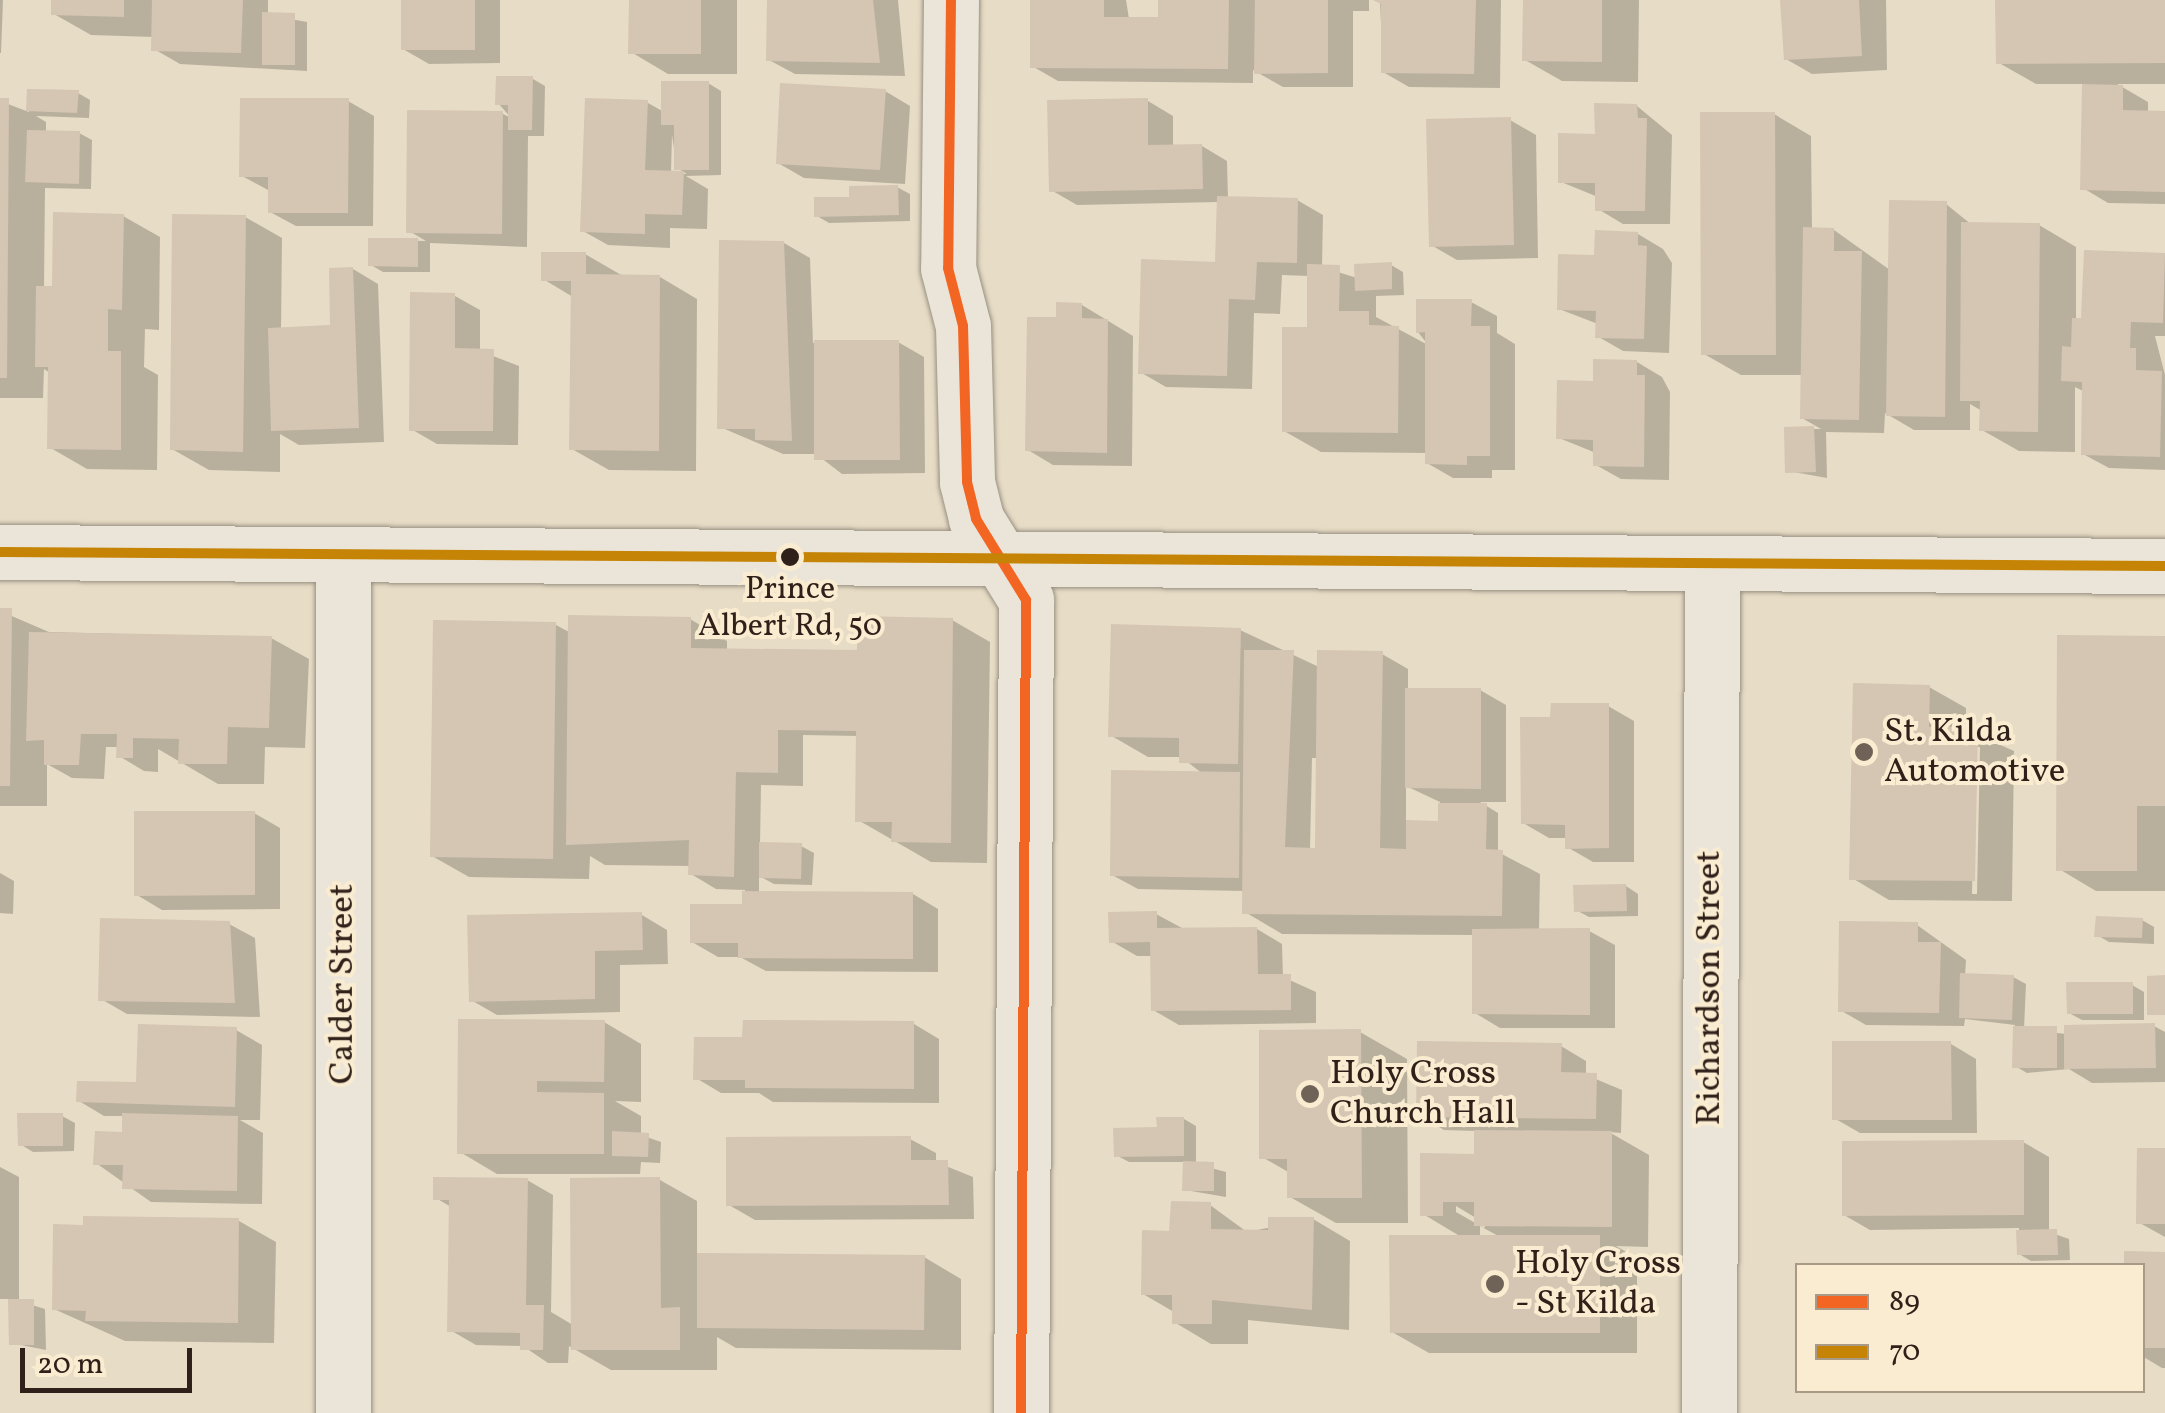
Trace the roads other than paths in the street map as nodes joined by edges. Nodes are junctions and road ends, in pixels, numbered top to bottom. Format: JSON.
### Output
{"nodes":[{"id":1,"x":951,"y":0,"type":"edge"},
{"id":2,"x":0,"y":552,"type":"edge"},
{"id":3,"x":343,"y":555,"type":"junction"},
{"id":4,"x":1000,"y":559,"type":"junction"},
{"id":5,"x":1712,"y":564,"type":"junction"},
{"id":6,"x":2165,"y":566,"type":"edge"},
{"id":7,"x":343,"y":1413,"type":"edge"},
{"id":8,"x":1021,"y":1413,"type":"edge"},
{"id":9,"x":1709,"y":1413,"type":"edge"}],
"edges":[{"from":1,"to":4,"type":"street"},
{"from":2,"to":3,"type":"street"},
{"from":3,"to":4,"type":"street"},
{"from":3,"to":7,"type":"street","name":"Calder Street"},
{"from":4,"to":5,"type":"street"},
{"from":4,"to":8,"type":"street"},
{"from":5,"to":6,"type":"street"},
{"from":5,"to":9,"type":"street","name":"Richardson Street"}]}
